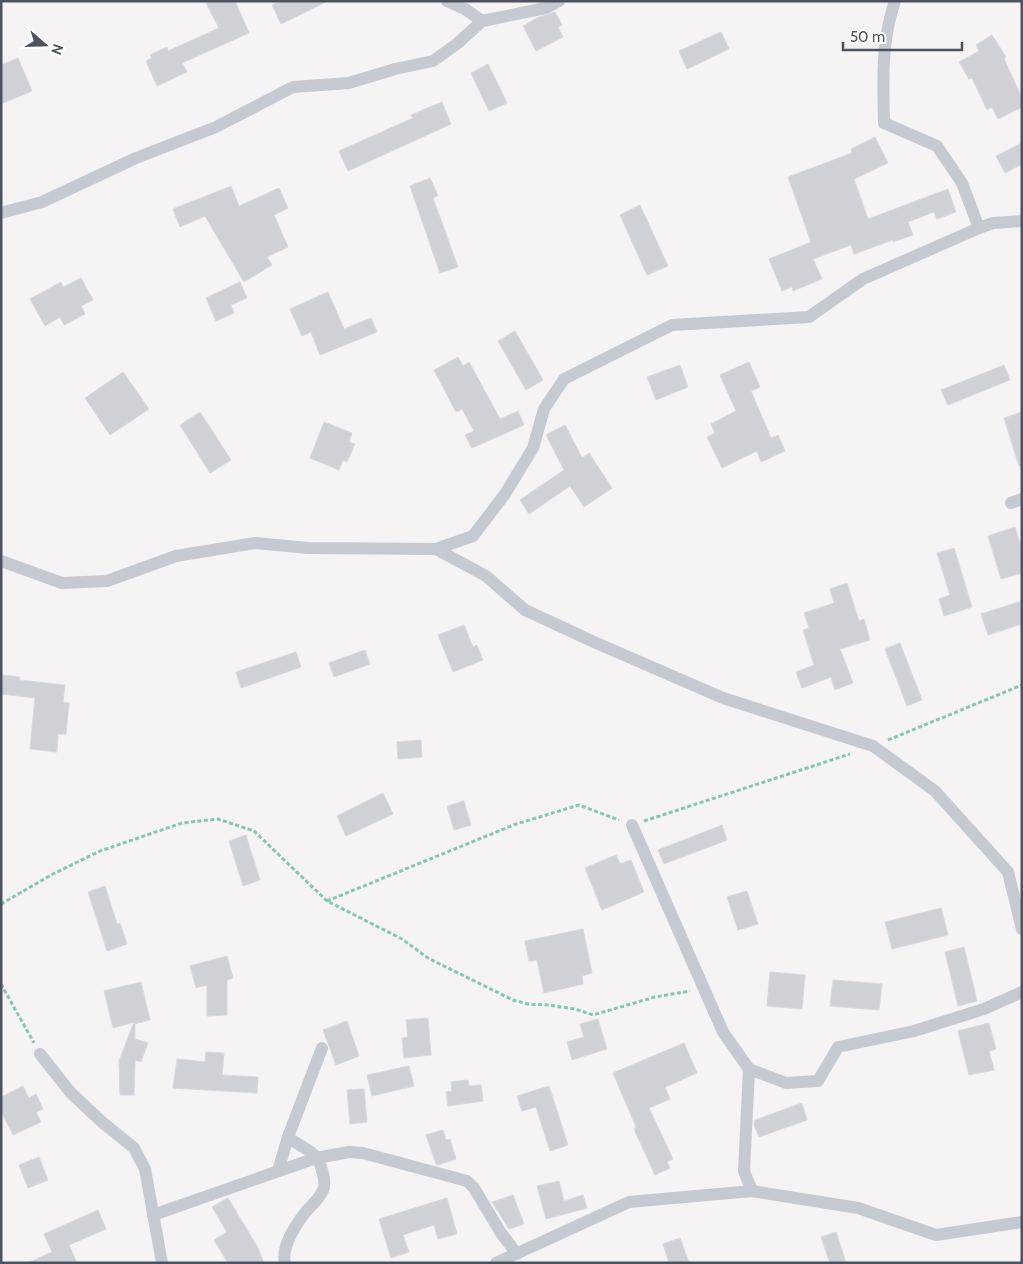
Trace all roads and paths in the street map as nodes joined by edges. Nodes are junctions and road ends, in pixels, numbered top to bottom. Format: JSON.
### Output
{"nodes":[{"id":1,"x":447,"y":1,"type":"edge"},
{"id":2,"x":560,"y":1,"type":"edge"},
{"id":3,"x":895,"y":1,"type":"edge"},
{"id":4,"x":482,"y":21,"type":"junction"},
{"id":5,"x":1,"y":213,"type":"edge"},
{"id":6,"x":1022,"y":222,"type":"edge"},
{"id":7,"x":979,"y":228,"type":"junction"},
{"id":8,"x":436,"y":549,"type":"junction"},
{"id":9,"x":1,"y":561,"type":"edge"},
{"id":10,"x":1022,"y":685,"type":"edge"},
{"id":11,"x":873,"y":746,"type":"junction"},
{"id":12,"x":632,"y":825,"type":"junction"},
{"id":13,"x":327,"y":901,"type":"junction"},
{"id":14,"x":1,"y":904,"type":"edge"},
{"id":15,"x":1022,"y":928,"type":"edge"},
{"id":16,"x":1,"y":984,"type":"edge"},
{"id":17,"x":703,"y":989,"type":"junction"},
{"id":18,"x":1022,"y":992,"type":"edge"},
{"id":19,"x":322,"y":1048,"type":"dead end"},
{"id":20,"x":40,"y":1054,"type":"joint"},
{"id":21,"x":749,"y":1069,"type":"junction"},
{"id":22,"x":288,"y":1137,"type":"junction"},
{"id":23,"x":316,"y":1158,"type":"junction"},
{"id":24,"x":278,"y":1171,"type":"junction"},
{"id":25,"x":752,"y":1191,"type":"junction"},
{"id":26,"x":153,"y":1215,"type":"junction"},
{"id":27,"x":1022,"y":1222,"type":"edge"},
{"id":28,"x":517,"y":1254,"type":"junction"},
{"id":29,"x":162,"y":1263,"type":"edge"},
{"id":30,"x":285,"y":1263,"type":"edge"},
{"id":31,"x":496,"y":1263,"type":"edge"}],
"edges":[{"from":1,"to":4,"type":"street"},
{"from":2,"to":4,"type":"street"},
{"from":3,"to":7,"type":"street"},
{"from":4,"to":5,"type":"street"},
{"from":6,"to":7,"type":"street"},
{"from":7,"to":8,"type":"street"},
{"from":8,"to":9,"type":"street"},
{"from":8,"to":11,"type":"street"},
{"from":10,"to":11,"type":"path"},
{"from":11,"to":12,"type":"path"},
{"from":11,"to":15,"type":"street"},
{"from":12,"to":13,"type":"path"},
{"from":12,"to":17,"type":"street"},
{"from":13,"to":14,"type":"path"},
{"from":13,"to":17,"type":"path"},
{"from":16,"to":20,"type":"path"},
{"from":17,"to":21,"type":"street"},
{"from":18,"to":21,"type":"street"},
{"from":19,"to":22,"type":"street"},
{"from":20,"to":26,"type":"street"},
{"from":21,"to":25,"type":"street"},
{"from":22,"to":23,"type":"street"},
{"from":22,"to":24,"type":"street"},
{"from":23,"to":24,"type":"street"},
{"from":23,"to":28,"type":"street"},
{"from":23,"to":30,"type":"street"},
{"from":24,"to":26,"type":"street"},
{"from":25,"to":27,"type":"street"},
{"from":25,"to":28,"type":"street"},
{"from":26,"to":29,"type":"street"},
{"from":28,"to":31,"type":"street"}]}
